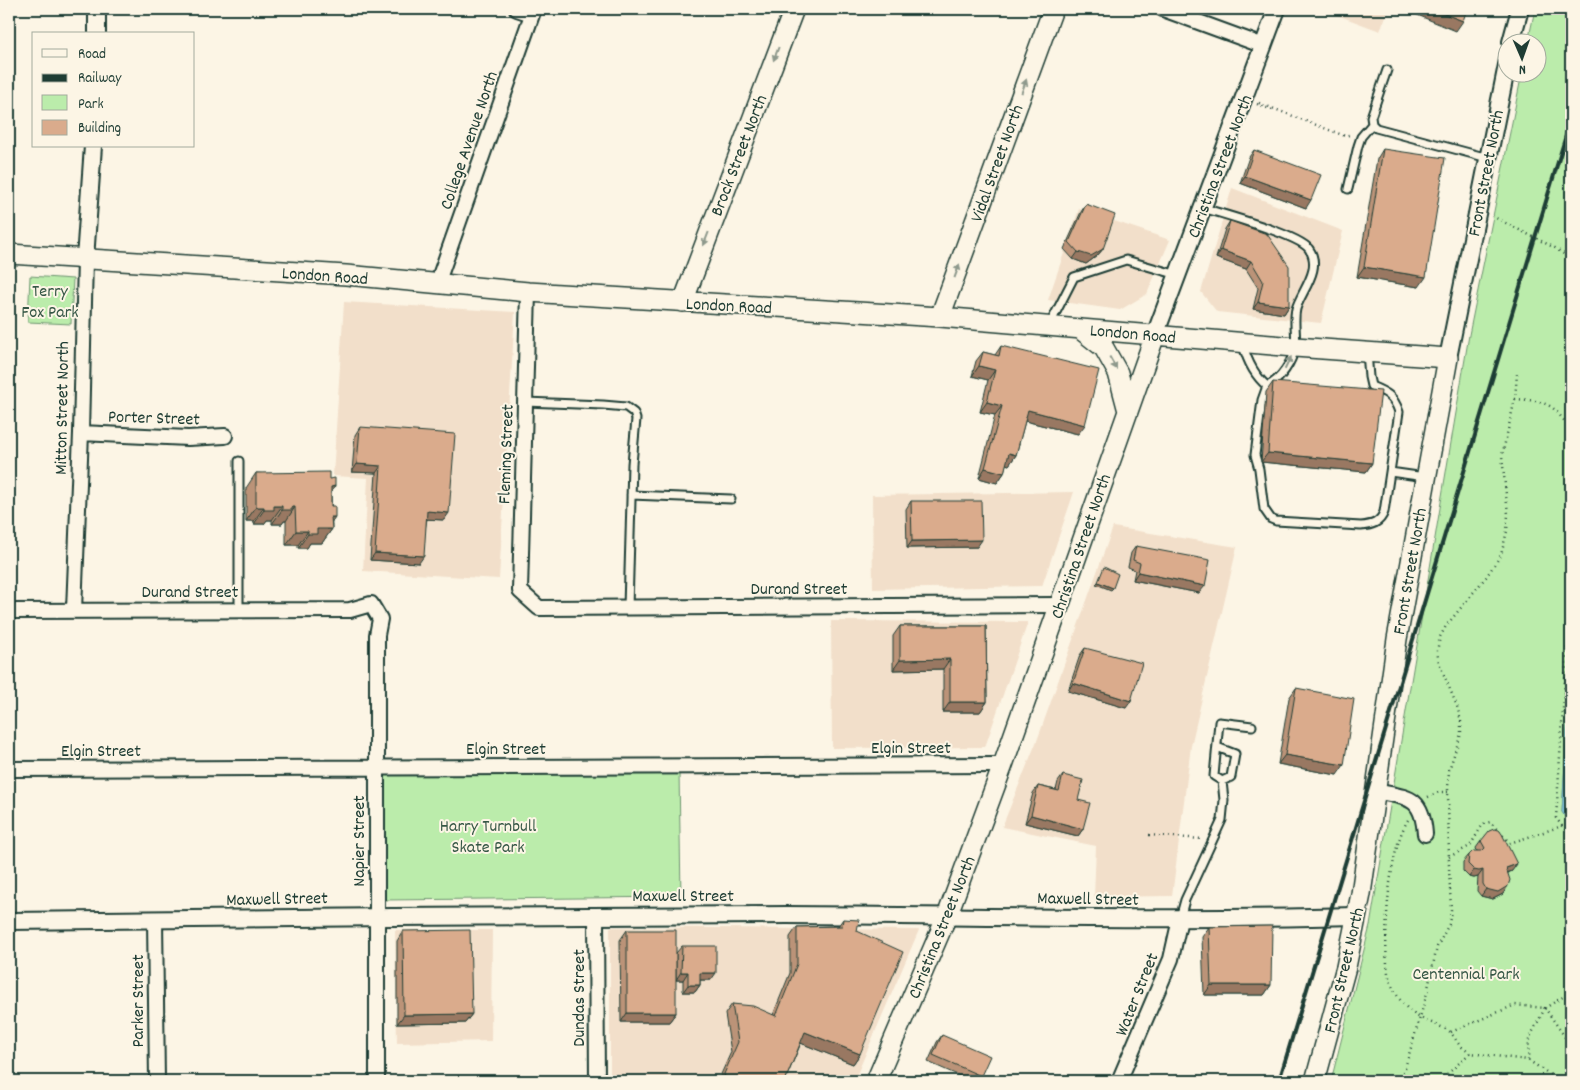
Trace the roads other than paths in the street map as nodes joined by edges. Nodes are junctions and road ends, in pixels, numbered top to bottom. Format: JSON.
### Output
{"nodes":[{"id":1,"x":97,"y":9,"type":"edge"},
{"id":2,"x":517,"y":9,"type":"edge"},
{"id":3,"x":794,"y":9,"type":"edge"},
{"id":4,"x":1052,"y":9,"type":"edge"},
{"id":5,"x":1163,"y":9,"type":"edge"},
{"id":6,"x":1277,"y":9,"type":"edge"},
{"id":7,"x":1520,"y":9,"type":"edge"},
{"id":8,"x":533,"y":12,"type":"edge"},
{"id":9,"x":97,"y":32,"type":"edge"},
{"id":10,"x":1514,"y":32,"type":"edge"},
{"id":11,"x":1264,"y":46,"type":"junction"},
{"id":12,"x":1387,"y":70,"type":"dead end"},
{"id":13,"x":1504,"y":82,"type":"edge"},
{"id":14,"x":1372,"y":123,"type":"junction"},
{"id":15,"x":94,"y":148,"type":"edge"},
{"id":16,"x":1488,"y":158,"type":"junction"},
{"id":17,"x":1348,"y":189,"type":"dead end"},
{"id":18,"x":1203,"y":208,"type":"junction"},
{"id":19,"x":9,"y":254,"type":"edge"},
{"id":20,"x":85,"y":259,"type":"junction"},
{"id":21,"x":1178,"y":275,"type":"junction"},
{"id":22,"x":436,"y":284,"type":"junction"},
{"id":23,"x":528,"y":292,"type":"junction"},
{"id":24,"x":683,"y":302,"type":"junction"},
{"id":25,"x":940,"y":317,"type":"junction"},
{"id":26,"x":1049,"y":326,"type":"junction"},
{"id":27,"x":1079,"y":329,"type":"junction"},
{"id":28,"x":1155,"y":335,"type":"junction"},
{"id":29,"x":1242,"y":342,"type":"junction"},
{"id":30,"x":1295,"y":347,"type":"junction"},
{"id":31,"x":1367,"y":352,"type":"junction"},
{"id":32,"x":1448,"y":358,"type":"junction"},
{"id":33,"x":1267,"y":386,"type":"junction"},
{"id":34,"x":525,"y":402,"type":"junction"},
{"id":35,"x":1128,"y":411,"type":"junction"},
{"id":36,"x":81,"y":432,"type":"junction"},
{"id":37,"x":225,"y":436,"type":"dead end"},
{"id":38,"x":239,"y":461,"type":"dead end"},
{"id":39,"x":1390,"y":472,"type":"junction"},
{"id":40,"x":1426,"y":478,"type":"junction"},
{"id":41,"x":631,"y":495,"type":"junction"},
{"id":42,"x":731,"y":499,"type":"dead end"},
{"id":43,"x":370,"y":604,"type":"joint"},
{"id":44,"x":1059,"y":605,"type":"junction"},
{"id":45,"x":539,"y":608,"type":"joint"},
{"id":46,"x":628,"y":608,"type":"junction"},
{"id":47,"x":74,"y":610,"type":"junction"},
{"id":48,"x":239,"y":610,"type":"junction"},
{"id":49,"x":9,"y":611,"type":"edge"},
{"id":50,"x":1252,"y":726,"type":"dead end"},
{"id":51,"x":1217,"y":747,"type":"junction"},
{"id":52,"x":1003,"y":765,"type":"junction"},
{"id":53,"x":377,"y":767,"type":"junction"},
{"id":54,"x":9,"y":769,"type":"edge"},
{"id":55,"x":1222,"y":781,"type":"junction"},
{"id":56,"x":1375,"y":791,"type":"junction"},
{"id":57,"x":1425,"y":834,"type":"dead end"},
{"id":58,"x":596,"y":915,"type":"junction"},
{"id":59,"x":377,"y":916,"type":"junction"},
{"id":60,"x":947,"y":916,"type":"junction"},
{"id":61,"x":1356,"y":916,"type":"junction"},
{"id":62,"x":1180,"y":919,"type":"junction"},
{"id":63,"x":155,"y":920,"type":"junction"},
{"id":64,"x":9,"y":921,"type":"edge"},
{"id":65,"x":157,"y":1081,"type":"edge"},
{"id":66,"x":377,"y":1081,"type":"edge"},
{"id":67,"x":597,"y":1081,"type":"edge"},
{"id":68,"x":876,"y":1081,"type":"edge"},
{"id":69,"x":1120,"y":1081,"type":"edge"},
{"id":70,"x":1315,"y":1081,"type":"edge"}],
"edges":[{"from":1,"to":9,"type":"street"},
{"from":2,"to":8,"type":"street"},
{"from":3,"to":24,"type":"main road","name":"Brock Street North","one_way":true},
{"from":25,"to":4,"type":"main road","name":"Vidal Street North","one_way":true},
{"from":5,"to":11,"type":"street"},
{"from":6,"to":11,"type":"street","name":"Christina Street North"},
{"from":7,"to":10,"type":"street"},
{"from":8,"to":22,"type":"street","name":"College Avenue North"},
{"from":11,"to":18,"type":"street","name":"Christina Street North"},
{"from":12,"to":14,"type":"lane"},
{"from":13,"to":16,"type":"street","name":"Front Street North"},
{"from":14,"to":16,"type":"lane"},
{"from":14,"to":17,"type":"lane"},
{"from":15,"to":20,"type":"street","name":"Mitton Street North"},
{"from":16,"to":32,"type":"street","name":"Front Street North"},
{"from":18,"to":21,"type":"street","name":"Christina Street North"},
{"from":18,"to":30,"type":"lane"},
{"from":19,"to":20,"type":"main road","name":"London Road"},
{"from":20,"to":22,"type":"main road","name":"London Road"},
{"from":20,"to":36,"type":"street","name":"Mitton Street North"},
{"from":21,"to":26,"type":"lane"},
{"from":21,"to":28,"type":"street","name":"Christina Street North"},
{"from":22,"to":23,"type":"main road","name":"London Road"},
{"from":23,"to":24,"type":"main road","name":"London Road"},
{"from":23,"to":34,"type":"street","name":"Fleming Street"},
{"from":24,"to":25,"type":"main road","name":"London Road"},
{"from":25,"to":26,"type":"main road","name":"London Road"},
{"from":26,"to":27,"type":"main road","name":"London Road"},
{"from":27,"to":28,"type":"main road","name":"London Road"},
{"from":27,"to":35,"type":"main road","one_way":true},
{"from":28,"to":29,"type":"main road","name":"London Road"},
{"from":28,"to":35,"type":"main road","name":"Christina Street North"},
{"from":29,"to":30,"type":"main road","name":"London Road"},
{"from":29,"to":33,"type":"lane"},
{"from":30,"to":31,"type":"main road","name":"London Road"},
{"from":33,"to":30,"type":"lane","one_way":true},
{"from":31,"to":32,"type":"main road","name":"London Road"},
{"from":31,"to":39,"type":"lane"},
{"from":32,"to":40,"type":"main road","name":"Front Street North"},
{"from":33,"to":39,"type":"lane"},
{"from":34,"to":41,"type":"lane"},
{"from":34,"to":45,"type":"street","name":"Fleming Street"},
{"from":35,"to":44,"type":"main road","name":"Christina Street North"},
{"from":36,"to":37,"type":"street","name":"Porter Street"},
{"from":36,"to":47,"type":"street","name":"Mitton Street North"},
{"from":38,"to":48,"type":"lane"},
{"from":39,"to":40,"type":"lane"},
{"from":40,"to":56,"type":"main road","name":"Front Street North"},
{"from":41,"to":42,"type":"lane"},
{"from":41,"to":46,"type":"lane"},
{"from":43,"to":48,"type":"street","name":"Durand Street"},
{"from":43,"to":53,"type":"street","name":"Napier Street"},
{"from":44,"to":46,"type":"street","name":"Durand Street"},
{"from":44,"to":52,"type":"main road","name":"Christina Street North"},
{"from":45,"to":46,"type":"street","name":"Durand Street"},
{"from":47,"to":48,"type":"street","name":"Durand Street"},
{"from":47,"to":49,"type":"street","name":"Durand Street"},
{"from":50,"to":51,"type":"lane"},
{"from":51,"to":55,"type":"lane"},
{"from":51,"to":55,"type":"lane"},
{"from":52,"to":53,"type":"street","name":"Elgin Street"},
{"from":52,"to":60,"type":"main road","name":"Christina Street North"},
{"from":53,"to":54,"type":"street","name":"Elgin Street"},
{"from":53,"to":59,"type":"street","name":"Napier Street"},
{"from":55,"to":62,"type":"lane"},
{"from":56,"to":57,"type":"street"},
{"from":56,"to":61,"type":"main road","name":"Front Street North"},
{"from":58,"to":59,"type":"street","name":"Maxwell Street"},
{"from":58,"to":60,"type":"street","name":"Maxwell Street"},
{"from":58,"to":67,"type":"street","name":"Dundas Street"},
{"from":59,"to":63,"type":"street","name":"Maxwell Street"},
{"from":59,"to":66,"type":"street","name":"Napier Street"},
{"from":60,"to":62,"type":"street","name":"Maxwell Street"},
{"from":60,"to":68,"type":"main road","name":"Christina Street North"},
{"from":61,"to":62,"type":"street","name":"Maxwell Street"},
{"from":61,"to":70,"type":"main road","name":"Front Street North"},
{"from":62,"to":69,"type":"street","name":"Water Street"},
{"from":63,"to":64,"type":"street","name":"Maxwell Street"},
{"from":63,"to":65,"type":"street","name":"Parker Street"}]}
